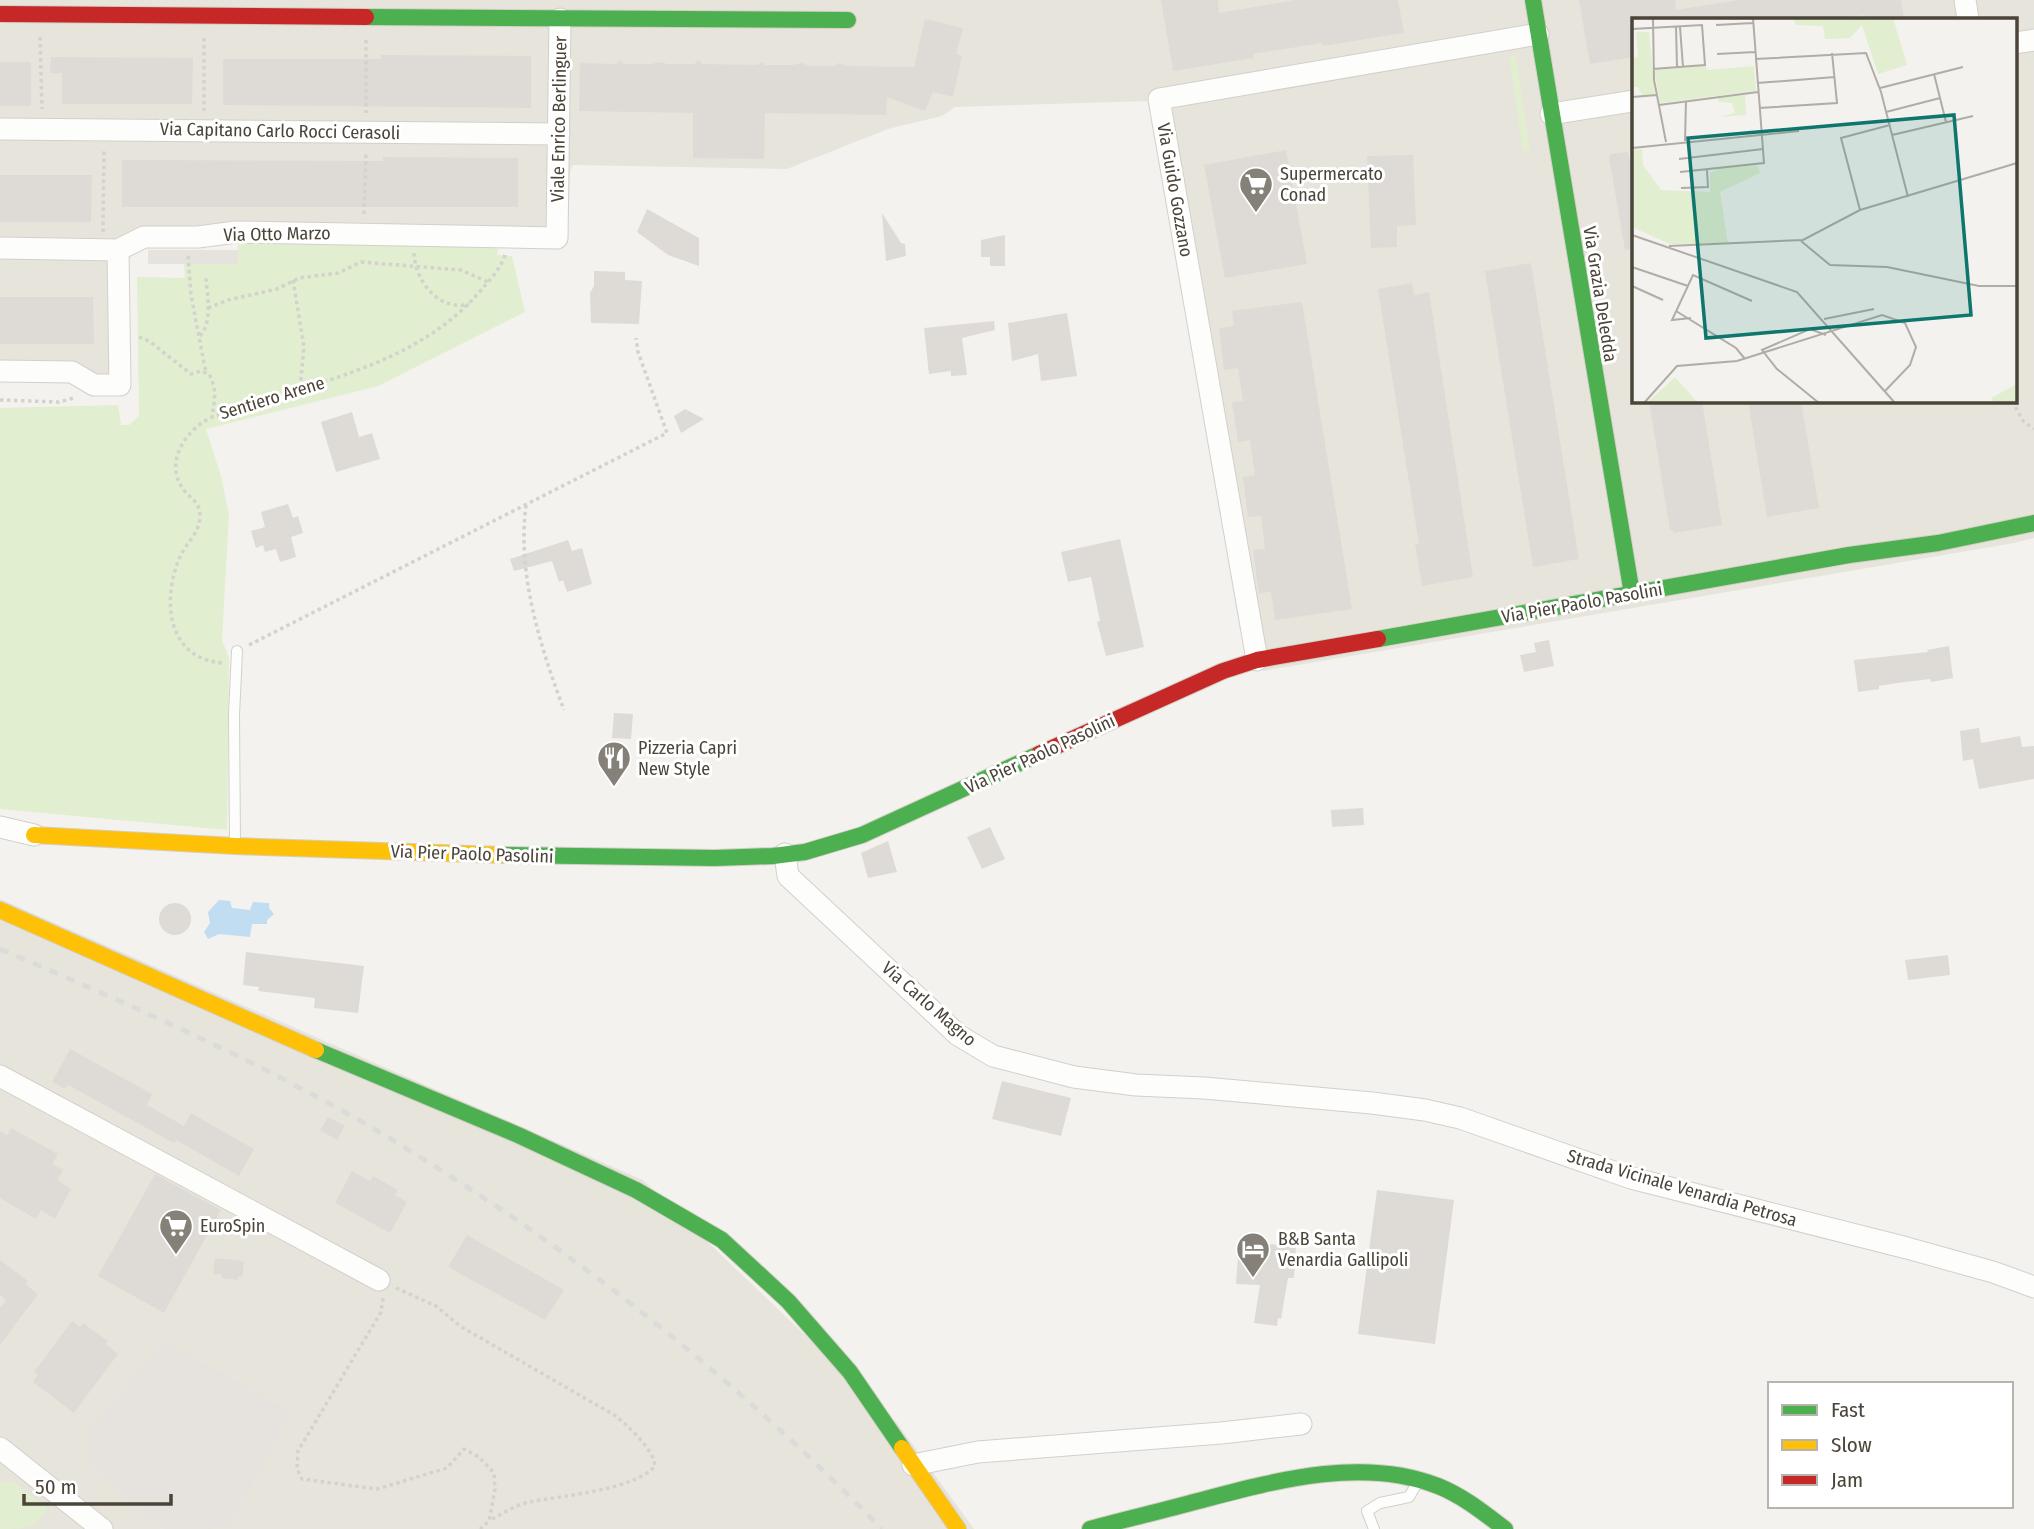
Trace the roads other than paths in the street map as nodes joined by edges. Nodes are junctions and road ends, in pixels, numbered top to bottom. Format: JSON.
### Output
{"nodes":[{"id":1,"x":1533,"y":0,"type":"edge"},
{"id":2,"x":1965,"y":0,"type":"edge"},
{"id":3,"x":560,"y":9,"type":"edge"},
{"id":4,"x":0,"y":14,"type":"edge"},
{"id":5,"x":1968,"y":18,"type":"edge"},
{"id":6,"x":848,"y":20,"type":"dead end"},
{"id":7,"x":1538,"y":34,"type":"junction"},
{"id":8,"x":2034,"y":40,"type":"edge"},
{"id":9,"x":2016,"y":43,"type":"edge"},
{"id":10,"x":1632,"y":101,"type":"edge"},
{"id":11,"x":1551,"y":114,"type":"junction"},
{"id":12,"x":0,"y":129,"type":"edge"},
{"id":13,"x":559,"y":134,"type":"junction"},
{"id":14,"x":557,"y":238,"type":"joint"},
{"id":15,"x":0,"y":248,"type":"edge"},
{"id":16,"x":118,"y":250,"type":"junction"},
{"id":17,"x":0,"y":371,"type":"edge"},
{"id":18,"x":2034,"y":523,"type":"edge"},
{"id":19,"x":1632,"y":594,"type":"junction"},
{"id":20,"x":237,"y":650,"type":"road end"},
{"id":21,"x":1257,"y":660,"type":"junction"},
{"id":22,"x":0,"y":827,"type":"edge"},
{"id":23,"x":34,"y":835,"type":"junction"},
{"id":24,"x":0,"y":838,"type":"edge"},
{"id":25,"x":235,"y":846,"type":"junction"},
{"id":26,"x":785,"y":855,"type":"junction"},
{"id":27,"x":0,"y":910,"type":"edge"},
{"id":28,"x":0,"y":1076,"type":"edge"},
{"id":29,"x":1204,"y":1088,"type":"joint"},
{"id":30,"x":374,"y":1277,"type":"road end"},
{"id":31,"x":2034,"y":1287,"type":"edge"},
{"id":32,"x":1301,"y":1424,"type":"dead end"},
{"id":33,"x":0,"y":1448,"type":"edge"},
{"id":34,"x":913,"y":1465,"type":"junction"},
{"id":35,"x":1419,"y":1481,"type":"junction"},
{"id":36,"x":102,"y":1529,"type":"edge"},
{"id":37,"x":958,"y":1529,"type":"edge"},
{"id":38,"x":1090,"y":1529,"type":"edge"},
{"id":39,"x":1374,"y":1529,"type":"edge"},
{"id":40,"x":1505,"y":1529,"type":"edge"}],
"edges":[{"from":1,"to":7,"type":"street","name":"Via Grazia Deledda"},
{"from":2,"to":5,"type":"street"},
{"from":3,"to":4,"type":"street"},
{"from":3,"to":6,"type":"street"},
{"from":3,"to":13,"type":"street","name":"Viale Enrico Berlinguer"},
{"from":7,"to":11,"type":"street","name":"Via Grazia Deledda"},
{"from":7,"to":21,"type":"street","name":"Via Guido Gozzano"},
{"from":8,"to":9,"type":"street"},
{"from":10,"to":11,"type":"street"},
{"from":11,"to":19,"type":"street","name":"Via Grazia Deledda"},
{"from":12,"to":13,"type":"street","name":"Via Capitano Carlo Rocci Cerasoli"},
{"from":13,"to":14,"type":"street","name":"Viale Enrico Berlinguer"},
{"from":14,"to":16,"type":"street","name":"Via Otto Marzo"},
{"from":15,"to":16,"type":"street","name":"Via Otto Marzo"},
{"from":16,"to":17,"type":"street"},
{"from":18,"to":19,"type":"street","name":"Via Pier Paolo Pasolini"},
{"from":19,"to":21,"type":"street","name":"Via Pier Paolo Pasolini"},
{"from":20,"to":25,"type":"lane"},
{"from":21,"to":26,"type":"street","name":"Via Pier Paolo Pasolini"},
{"from":22,"to":23,"type":"street","name":"Via Pier Paolo Pasolini"},
{"from":23,"to":24,"type":"street","name":"Via Pier Paolo Pasolini"},
{"from":23,"to":25,"type":"street","name":"Via Pier Paolo Pasolini"},
{"from":25,"to":26,"type":"street","name":"Via Pier Paolo Pasolini"},
{"from":26,"to":29,"type":"street","name":"Via Carlo Magno"},
{"from":27,"to":34,"type":"street"},
{"from":28,"to":30,"type":"street"},
{"from":29,"to":31,"type":"street","name":"Strada Vicinale Venardia Petrosa"},
{"from":32,"to":34,"type":"street"},
{"from":33,"to":36,"type":"street"},
{"from":34,"to":37,"type":"street"},
{"from":35,"to":38,"type":"street"},
{"from":35,"to":39,"type":"lane"},
{"from":35,"to":40,"type":"street"}]}
